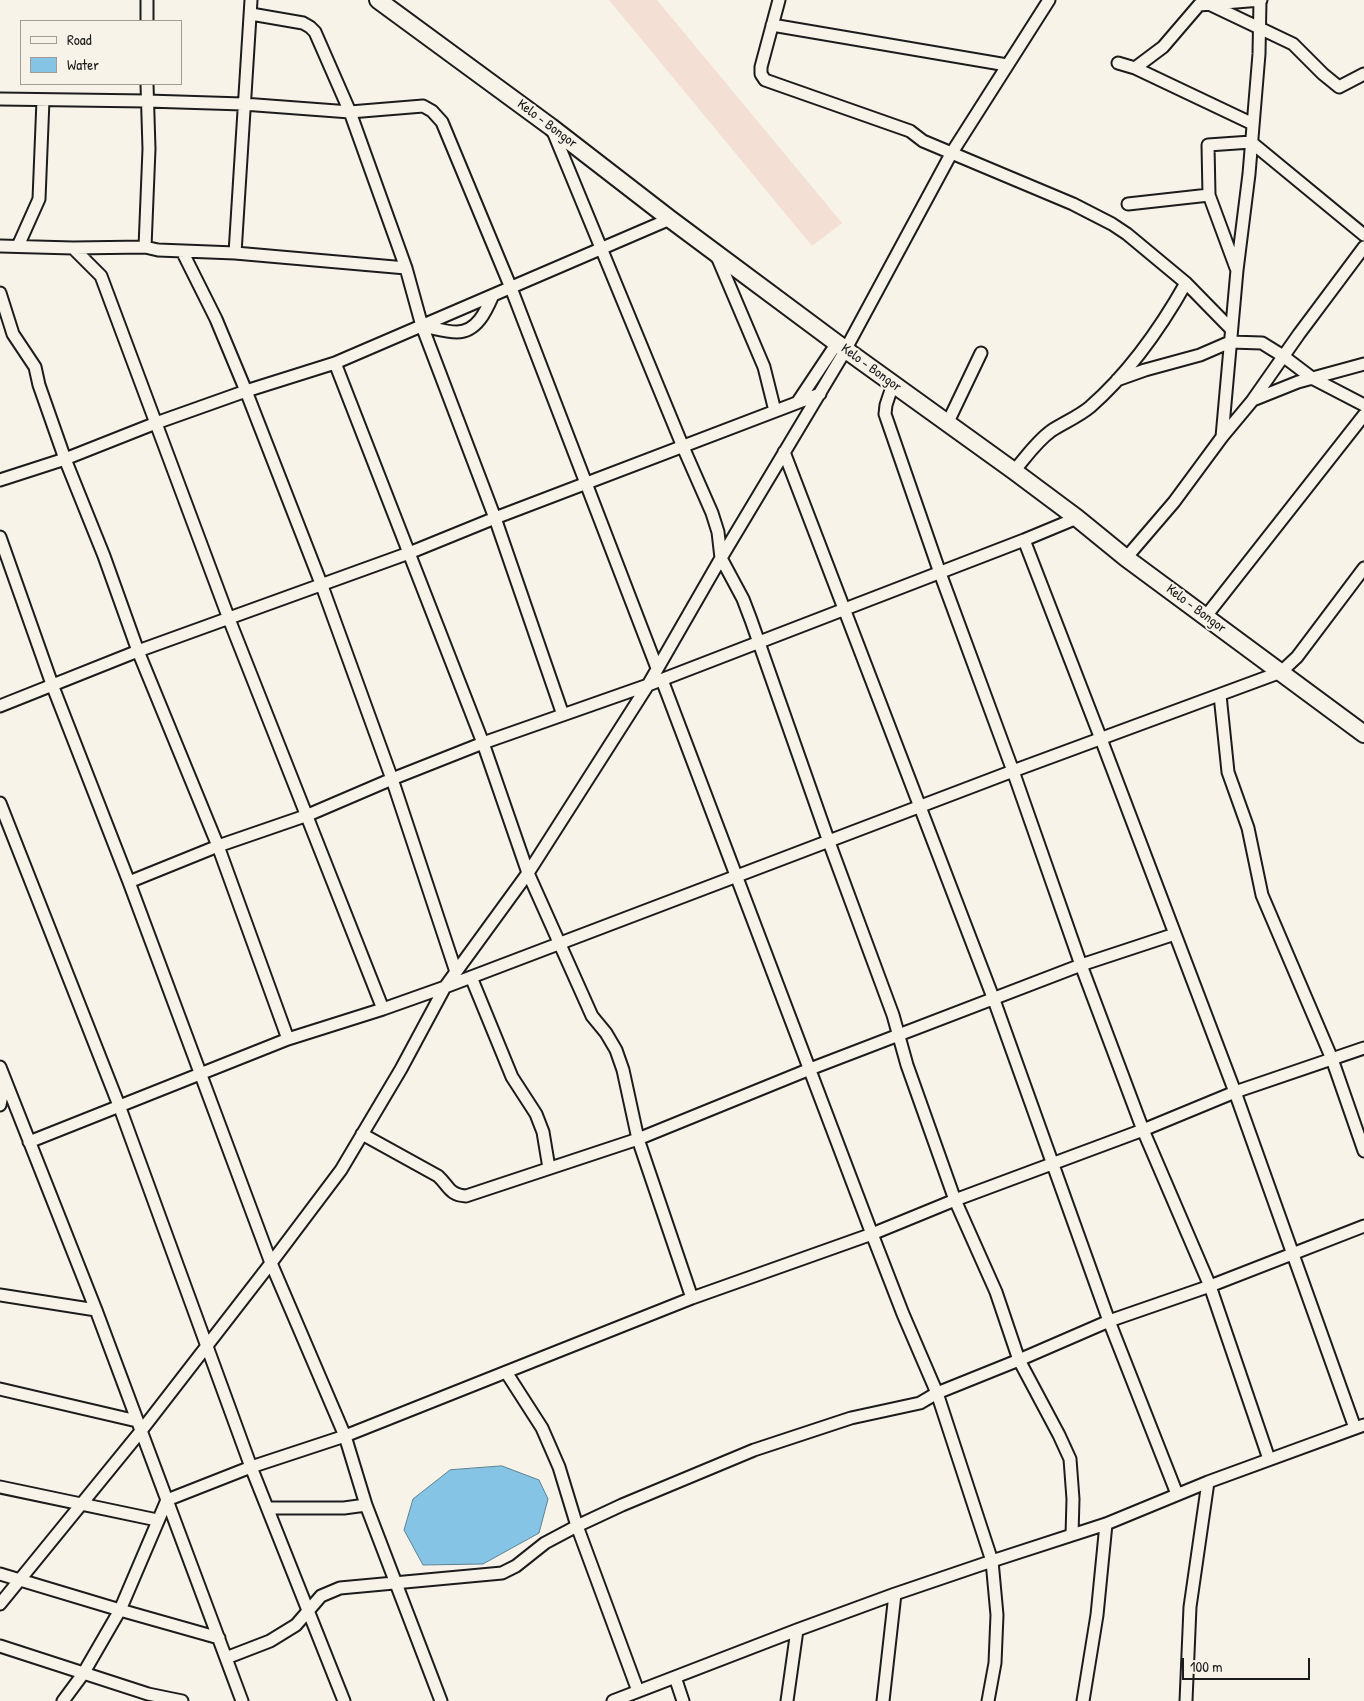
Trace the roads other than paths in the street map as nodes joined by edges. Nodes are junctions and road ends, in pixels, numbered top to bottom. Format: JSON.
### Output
{"nodes":[{"id":1,"x":147,"y":0,"type":"edge"},
{"id":2,"x":251,"y":0,"type":"edge"},
{"id":3,"x":378,"y":0,"type":"edge"},
{"id":4,"x":779,"y":0,"type":"edge"},
{"id":5,"x":1049,"y":0,"type":"edge"},
{"id":6,"x":1260,"y":0,"type":"edge"},
{"id":7,"x":1209,"y":4,"type":"junction"},
{"id":8,"x":251,"y":14,"type":"junction"},
{"id":9,"x":147,"y":20,"type":"edge"},
{"id":10,"x":772,"y":25,"type":"junction"},
{"id":11,"x":1260,"y":28,"type":"junction"},
{"id":12,"x":1118,"y":63,"type":"dead end"},
{"id":13,"x":1007,"y":65,"type":"junction"},
{"id":14,"x":1135,"y":68,"type":"junction"},
{"id":15,"x":1364,"y":74,"type":"edge"},
{"id":16,"x":147,"y":85,"type":"edge"},
{"id":17,"x":0,"y":99,"type":"edge"},
{"id":18,"x":44,"y":100,"type":"junction"},
{"id":19,"x":147,"y":101,"type":"junction"},
{"id":20,"x":243,"y":104,"type":"junction"},
{"id":21,"x":350,"y":112,"type":"junction"},
{"id":22,"x":1253,"y":124,"type":"junction"},
{"id":23,"x":551,"y":127,"type":"junction"},
{"id":24,"x":1252,"y":142,"type":"junction"},
{"id":25,"x":951,"y":154,"type":"junction"},
{"id":26,"x":1209,"y":195,"type":"junction"},
{"id":27,"x":1128,"y":204,"type":"dead end"},
{"id":28,"x":670,"y":219,"type":"junction"},
{"id":29,"x":1364,"y":235,"type":"edge"},
{"id":30,"x":0,"y":246,"type":"edge"},
{"id":31,"x":18,"y":246,"type":"junction"},
{"id":32,"x":145,"y":247,"type":"junction"},
{"id":33,"x":1364,"y":247,"type":"edge"},
{"id":34,"x":73,"y":248,"type":"junction"},
{"id":35,"x":602,"y":248,"type":"junction"},
{"id":36,"x":182,"y":251,"type":"junction"},
{"id":37,"x":235,"y":253,"type":"junction"},
{"id":38,"x":715,"y":253,"type":"junction"},
{"id":39,"x":406,"y":268,"type":"junction"},
{"id":40,"x":1237,"y":270,"type":"junction"},
{"id":41,"x":1186,"y":283,"type":"junction"},
{"id":42,"x":512,"y":288,"type":"junction"},
{"id":43,"x":0,"y":293,"type":"edge"},
{"id":44,"x":493,"y":295,"type":"junction"},
{"id":45,"x":422,"y":326,"type":"junction"},
{"id":46,"x":1232,"y":329,"type":"junction"},
{"id":47,"x":1230,"y":342,"type":"junction"},
{"id":48,"x":841,"y":346,"type":"junction"},
{"id":49,"x":981,"y":353,"type":"dead end"},
{"id":50,"x":1283,"y":356,"type":"junction"},
{"id":51,"x":335,"y":363,"type":"junction"},
{"id":52,"x":1364,"y":364,"type":"edge"},
{"id":53,"x":1312,"y":378,"type":"junction"},
{"id":54,"x":1117,"y":380,"type":"junction"},
{"id":55,"x":893,"y":384,"type":"junction"},
{"id":56,"x":246,"y":391,"type":"junction"},
{"id":57,"x":820,"y":394,"type":"junction"},
{"id":58,"x":1252,"y":401,"type":"junction"},
{"id":59,"x":797,"y":403,"type":"junction"},
{"id":60,"x":1364,"y":405,"type":"edge"},
{"id":61,"x":776,"y":411,"type":"junction"},
{"id":62,"x":1364,"y":415,"type":"edge"},
{"id":63,"x":948,"y":422,"type":"junction"},
{"id":64,"x":156,"y":423,"type":"junction"},
{"id":65,"x":1222,"y":437,"type":"junction"},
{"id":66,"x":683,"y":446,"type":"junction"},
{"id":67,"x":784,"y":452,"type":"junction"},
{"id":68,"x":65,"y":460,"type":"junction"},
{"id":69,"x":1014,"y":471,"type":"junction"},
{"id":70,"x":0,"y":480,"type":"edge"},
{"id":71,"x":586,"y":484,"type":"junction"},
{"id":72,"x":495,"y":518,"type":"junction"},
{"id":73,"x":1077,"y":518,"type":"junction"},
{"id":74,"x":0,"y":537,"type":"edge"},
{"id":75,"x":1024,"y":540,"type":"junction"},
{"id":76,"x":409,"y":553,"type":"junction"},
{"id":77,"x":721,"y":558,"type":"junction"},
{"id":78,"x":1126,"y":558,"type":"junction"},
{"id":79,"x":1364,"y":568,"type":"edge"},
{"id":80,"x":940,"y":573,"type":"junction"},
{"id":81,"x":322,"y":586,"type":"junction"},
{"id":82,"x":844,"y":610,"type":"junction"},
{"id":83,"x":1206,"y":616,"type":"junction"},
{"id":84,"x":229,"y":619,"type":"junction"},
{"id":85,"x":758,"y":642,"type":"junction"},
{"id":86,"x":138,"y":651,"type":"junction"},
{"id":87,"x":657,"y":668,"type":"junction"},
{"id":88,"x":1281,"y":672,"type":"junction"},
{"id":89,"x":662,"y":680,"type":"junction"},
{"id":90,"x":648,"y":685,"type":"junction"},
{"id":91,"x":52,"y":686,"type":"junction"},
{"id":92,"x":1220,"y":695,"type":"junction"},
{"id":93,"x":0,"y":706,"type":"edge"},
{"id":94,"x":563,"y":715,"type":"junction"},
{"id":95,"x":1364,"y":733,"type":"edge"},
{"id":96,"x":1102,"y":739,"type":"junction"},
{"id":97,"x":483,"y":743,"type":"junction"},
{"id":98,"x":1013,"y":771,"type":"junction"},
{"id":99,"x":392,"y":779,"type":"junction"},
{"id":100,"x":0,"y":803,"type":"edge"},
{"id":101,"x":920,"y":807,"type":"junction"},
{"id":102,"x":308,"y":815,"type":"junction"},
{"id":103,"x":829,"y":842,"type":"junction"},
{"id":104,"x":218,"y":846,"type":"junction"},
{"id":105,"x":528,"y":873,"type":"junction"},
{"id":106,"x":737,"y":876,"type":"junction"},
{"id":107,"x":129,"y":882,"type":"junction"},
{"id":108,"x":1174,"y":934,"type":"junction"},
{"id":109,"x":558,"y":943,"type":"junction"},
{"id":110,"x":1081,"y":965,"type":"junction"},
{"id":111,"x":456,"y":972,"type":"junction"},
{"id":112,"x":471,"y":977,"type":"junction"},
{"id":113,"x":445,"y":987,"type":"junction"},
{"id":114,"x":994,"y":1000,"type":"junction"},
{"id":115,"x":384,"y":1009,"type":"junction"},
{"id":116,"x":898,"y":1036,"type":"junction"},
{"id":117,"x":1364,"y":1038,"type":"edge"},
{"id":118,"x":288,"y":1039,"type":"junction"},
{"id":119,"x":1361,"y":1048,"type":"edge"},
{"id":120,"x":1332,"y":1059,"type":"junction"},
{"id":121,"x":0,"y":1066,"type":"edge"},
{"id":122,"x":810,"y":1069,"type":"junction"},
{"id":123,"x":202,"y":1075,"type":"junction"},
{"id":124,"x":6,"y":1081,"type":"junction"},
{"id":125,"x":1235,"y":1092,"type":"junction"},
{"id":126,"x":0,"y":1104,"type":"edge"},
{"id":127,"x":120,"y":1108,"type":"junction"},
{"id":128,"x":1143,"y":1130,"type":"junction"},
{"id":129,"x":362,"y":1134,"type":"junction"},
{"id":130,"x":638,"y":1139,"type":"junction"},
{"id":131,"x":29,"y":1142,"type":"junction"},
{"id":132,"x":1364,"y":1151,"type":"edge"},
{"id":133,"x":1052,"y":1164,"type":"junction"},
{"id":134,"x":549,"y":1168,"type":"junction"},
{"id":135,"x":955,"y":1200,"type":"junction"},
{"id":136,"x":1364,"y":1226,"type":"edge"},
{"id":137,"x":872,"y":1234,"type":"junction"},
{"id":138,"x":1293,"y":1255,"type":"junction"},
{"id":139,"x":272,"y":1263,"type":"junction"},
{"id":140,"x":1210,"y":1286,"type":"junction"},
{"id":141,"x":0,"y":1295,"type":"edge"},
{"id":142,"x":692,"y":1298,"type":"junction"},
{"id":143,"x":96,"y":1310,"type":"junction"},
{"id":144,"x":1109,"y":1321,"type":"junction"},
{"id":145,"x":207,"y":1345,"type":"junction"},
{"id":146,"x":1019,"y":1360,"type":"junction"},
{"id":147,"x":506,"y":1372,"type":"junction"},
{"id":148,"x":0,"y":1389,"type":"edge"},
{"id":149,"x":937,"y":1392,"type":"junction"},
{"id":150,"x":139,"y":1426,"type":"junction"},
{"id":151,"x":1359,"y":1426,"type":"edge"},
{"id":152,"x":345,"y":1436,"type":"junction"},
{"id":153,"x":1269,"y":1459,"type":"junction"},
{"id":154,"x":252,"y":1466,"type":"junction"},
{"id":155,"x":1208,"y":1482,"type":"junction"},
{"id":156,"x":0,"y":1486,"type":"edge"},
{"id":157,"x":1177,"y":1494,"type":"junction"},
{"id":158,"x":167,"y":1500,"type":"junction"},
{"id":159,"x":81,"y":1505,"type":"junction"},
{"id":160,"x":366,"y":1505,"type":"junction"},
{"id":161,"x":268,"y":1508,"type":"junction"},
{"id":162,"x":157,"y":1520,"type":"junction"},
{"id":163,"x":1106,"y":1524,"type":"junction"},
{"id":164,"x":577,"y":1526,"type":"junction"},
{"id":165,"x":1072,"y":1535,"type":"junction"},
{"id":166,"x":992,"y":1561,"type":"junction"},
{"id":167,"x":0,"y":1574,"type":"edge"},
{"id":168,"x":20,"y":1580,"type":"junction"},
{"id":169,"x":396,"y":1583,"type":"junction"},
{"id":170,"x":895,"y":1594,"type":"junction"},
{"id":171,"x":0,"y":1604,"type":"edge"},
{"id":172,"x":120,"y":1610,"type":"junction"},
{"id":173,"x":308,"y":1610,"type":"junction"},
{"id":174,"x":797,"y":1630,"type":"junction"},
{"id":175,"x":219,"y":1638,"type":"junction"},
{"id":176,"x":0,"y":1646,"type":"edge"},
{"id":177,"x":226,"y":1658,"type":"junction"},
{"id":178,"x":83,"y":1674,"type":"junction"},
{"id":179,"x":675,"y":1677,"type":"junction"},
{"id":180,"x":638,"y":1691,"type":"junction"},
{"id":181,"x":148,"y":1698,"type":"edge"},
{"id":182,"x":63,"y":1701,"type":"edge"},
{"id":183,"x":182,"y":1701,"type":"edge"},
{"id":184,"x":242,"y":1701,"type":"edge"},
{"id":185,"x":344,"y":1701,"type":"edge"},
{"id":186,"x":441,"y":1701,"type":"edge"},
{"id":187,"x":613,"y":1701,"type":"edge"},
{"id":188,"x":682,"y":1701,"type":"edge"},
{"id":189,"x":787,"y":1701,"type":"edge"},
{"id":190,"x":883,"y":1701,"type":"edge"},
{"id":191,"x":988,"y":1701,"type":"edge"},
{"id":192,"x":1083,"y":1701,"type":"edge"},
{"id":193,"x":1186,"y":1701,"type":"edge"}],
"edges":[{"from":1,"to":9,"type":"street"},
{"from":2,"to":8,"type":"street"},
{"from":3,"to":23,"type":"highway","name":"Kelo - Bongor"},
{"from":4,"to":10,"type":"street"},
{"from":5,"to":13,"type":"street"},
{"from":6,"to":7,"type":"street"},
{"from":6,"to":11,"type":"street"},
{"from":7,"to":11,"type":"street"},
{"from":7,"to":14,"type":"street"},
{"from":8,"to":20,"type":"street"},
{"from":8,"to":21,"type":"street"},
{"from":10,"to":13,"type":"street"},
{"from":10,"to":25,"type":"street"},
{"from":11,"to":15,"type":"street"},
{"from":11,"to":22,"type":"street"},
{"from":12,"to":14,"type":"street"},
{"from":13,"to":25,"type":"street"},
{"from":14,"to":22,"type":"street"},
{"from":16,"to":19,"type":"street"},
{"from":17,"to":18,"type":"street"},
{"from":18,"to":19,"type":"street"},
{"from":18,"to":31,"type":"street"},
{"from":19,"to":20,"type":"street"},
{"from":19,"to":32,"type":"street"},
{"from":20,"to":21,"type":"street"},
{"from":20,"to":37,"type":"street"},
{"from":21,"to":39,"type":"street"},
{"from":21,"to":42,"type":"street"},
{"from":22,"to":24,"type":"street"},
{"from":23,"to":28,"type":"highway","name":"Kelo - Bongor"},
{"from":23,"to":35,"type":"street"},
{"from":24,"to":26,"type":"street"},
{"from":24,"to":29,"type":"street"},
{"from":24,"to":40,"type":"street"},
{"from":25,"to":41,"type":"street"},
{"from":25,"to":48,"type":"street"},
{"from":26,"to":27,"type":"street"},
{"from":26,"to":40,"type":"street"},
{"from":28,"to":35,"type":"street"},
{"from":28,"to":38,"type":"highway","name":"Kelo - Bongor"},
{"from":30,"to":31,"type":"street"},
{"from":31,"to":34,"type":"street"},
{"from":32,"to":34,"type":"street"},
{"from":32,"to":36,"type":"street"},
{"from":33,"to":50,"type":"street"},
{"from":34,"to":64,"type":"street"},
{"from":35,"to":42,"type":"street"},
{"from":35,"to":66,"type":"street"},
{"from":36,"to":37,"type":"street"},
{"from":36,"to":56,"type":"street"},
{"from":37,"to":39,"type":"street"},
{"from":38,"to":48,"type":"highway","name":"Kelo - Bongor"},
{"from":38,"to":61,"type":"street"},
{"from":39,"to":45,"type":"street"},
{"from":40,"to":46,"type":"street"},
{"from":41,"to":46,"type":"street"},
{"from":41,"to":54,"type":"street"},
{"from":42,"to":44,"type":"street"},
{"from":42,"to":71,"type":"street"},
{"from":43,"to":68,"type":"street"},
{"from":44,"to":45,"type":"street"},
{"from":44,"to":45,"type":"street"},
{"from":45,"to":51,"type":"street"},
{"from":45,"to":72,"type":"street"},
{"from":46,"to":47,"type":"street"},
{"from":47,"to":50,"type":"street"},
{"from":47,"to":54,"type":"street"},
{"from":47,"to":65,"type":"street"},
{"from":48,"to":55,"type":"highway","name":"Kelo - Bongor"},
{"from":48,"to":57,"type":"street"},
{"from":48,"to":59,"type":"street"},
{"from":49,"to":63,"type":"street"},
{"from":50,"to":53,"type":"street"},
{"from":50,"to":58,"type":"street"},
{"from":51,"to":56,"type":"street"},
{"from":51,"to":76,"type":"street"},
{"from":52,"to":53,"type":"street"},
{"from":53,"to":58,"type":"street"},
{"from":53,"to":60,"type":"street"},
{"from":54,"to":69,"type":"street"},
{"from":55,"to":63,"type":"highway","name":"Kelo - Bongor"},
{"from":55,"to":80,"type":"street"},
{"from":56,"to":64,"type":"street"},
{"from":56,"to":81,"type":"street"},
{"from":57,"to":59,"type":"street"},
{"from":57,"to":67,"type":"street"},
{"from":58,"to":65,"type":"street"},
{"from":59,"to":61,"type":"street"},
{"from":61,"to":66,"type":"street"},
{"from":62,"to":83,"type":"street"},
{"from":63,"to":69,"type":"highway","name":"Kelo - Bongor"},
{"from":64,"to":68,"type":"street"},
{"from":64,"to":84,"type":"street"},
{"from":65,"to":78,"type":"street"},
{"from":66,"to":71,"type":"street"},
{"from":66,"to":77,"type":"street"},
{"from":67,"to":77,"type":"street"},
{"from":67,"to":82,"type":"street"},
{"from":68,"to":70,"type":"street"},
{"from":68,"to":86,"type":"street"},
{"from":69,"to":73,"type":"highway","name":"Kelo - Bongor"},
{"from":71,"to":72,"type":"street"},
{"from":71,"to":87,"type":"street"},
{"from":72,"to":76,"type":"street"},
{"from":72,"to":94,"type":"street"},
{"from":73,"to":75,"type":"street"},
{"from":73,"to":78,"type":"highway","name":"Kelo - Bongor"},
{"from":74,"to":91,"type":"street"},
{"from":75,"to":80,"type":"street"},
{"from":75,"to":96,"type":"street"},
{"from":76,"to":81,"type":"street"},
{"from":76,"to":97,"type":"street"},
{"from":77,"to":85,"type":"street"},
{"from":77,"to":87,"type":"street"},
{"from":78,"to":83,"type":"highway","name":"Kelo - Bongor"},
{"from":79,"to":88,"type":"street"},
{"from":80,"to":82,"type":"street"},
{"from":80,"to":98,"type":"street"},
{"from":81,"to":84,"type":"street"},
{"from":81,"to":99,"type":"street"},
{"from":82,"to":85,"type":"street"},
{"from":82,"to":101,"type":"street"},
{"from":83,"to":88,"type":"highway","name":"Kelo - Bongor"},
{"from":84,"to":86,"type":"street"},
{"from":84,"to":102,"type":"street"},
{"from":85,"to":89,"type":"street"},
{"from":85,"to":103,"type":"street"},
{"from":86,"to":91,"type":"street"},
{"from":86,"to":104,"type":"street"},
{"from":87,"to":90,"type":"street"},
{"from":88,"to":92,"type":"street"},
{"from":88,"to":95,"type":"highway","name":"Kelo - Bongor"},
{"from":89,"to":90,"type":"street"},
{"from":89,"to":106,"type":"street"},
{"from":90,"to":94,"type":"street"},
{"from":90,"to":105,"type":"street"},
{"from":91,"to":93,"type":"street"},
{"from":91,"to":107,"type":"street"},
{"from":92,"to":96,"type":"street"},
{"from":92,"to":120,"type":"street"},
{"from":94,"to":97,"type":"street"},
{"from":96,"to":98,"type":"street"},
{"from":96,"to":108,"type":"street"},
{"from":97,"to":99,"type":"street"},
{"from":97,"to":105,"type":"street"},
{"from":98,"to":101,"type":"street"},
{"from":98,"to":110,"type":"street"},
{"from":99,"to":102,"type":"street"},
{"from":99,"to":111,"type":"street"},
{"from":100,"to":127,"type":"street"},
{"from":101,"to":103,"type":"street"},
{"from":101,"to":114,"type":"street"},
{"from":102,"to":104,"type":"street"},
{"from":102,"to":115,"type":"street"},
{"from":103,"to":106,"type":"street"},
{"from":103,"to":116,"type":"street"},
{"from":104,"to":107,"type":"street"},
{"from":104,"to":118,"type":"street"},
{"from":105,"to":109,"type":"street"},
{"from":105,"to":111,"type":"street"},
{"from":106,"to":109,"type":"street"},
{"from":106,"to":122,"type":"street"},
{"from":107,"to":123,"type":"street"},
{"from":108,"to":110,"type":"street"},
{"from":108,"to":125,"type":"street"},
{"from":109,"to":112,"type":"street"},
{"from":109,"to":130,"type":"street"},
{"from":110,"to":114,"type":"street"},
{"from":110,"to":128,"type":"street"},
{"from":111,"to":113,"type":"street"},
{"from":112,"to":113,"type":"street"},
{"from":112,"to":134,"type":"street"},
{"from":113,"to":115,"type":"street"},
{"from":113,"to":129,"type":"street"},
{"from":114,"to":116,"type":"street"},
{"from":114,"to":133,"type":"street"},
{"from":115,"to":118,"type":"street"},
{"from":116,"to":122,"type":"street"},
{"from":116,"to":135,"type":"street"},
{"from":117,"to":119,"type":"street"},
{"from":118,"to":123,"type":"street"},
{"from":119,"to":120,"type":"street"},
{"from":120,"to":125,"type":"street"},
{"from":120,"to":132,"type":"street"},
{"from":121,"to":124,"type":"street"},
{"from":122,"to":130,"type":"street"},
{"from":122,"to":137,"type":"street"},
{"from":123,"to":127,"type":"street"},
{"from":123,"to":139,"type":"street"},
{"from":124,"to":126,"type":"street"},
{"from":124,"to":131,"type":"street"},
{"from":125,"to":128,"type":"street"},
{"from":125,"to":138,"type":"street"},
{"from":127,"to":131,"type":"street"},
{"from":127,"to":145,"type":"street"},
{"from":128,"to":133,"type":"street"},
{"from":128,"to":140,"type":"street"},
{"from":129,"to":134,"type":"street"},
{"from":129,"to":139,"type":"street"},
{"from":130,"to":134,"type":"street"},
{"from":130,"to":142,"type":"street"},
{"from":131,"to":143,"type":"street"},
{"from":133,"to":135,"type":"street"},
{"from":133,"to":144,"type":"street"},
{"from":135,"to":137,"type":"street"},
{"from":135,"to":146,"type":"street"},
{"from":136,"to":138,"type":"street"},
{"from":137,"to":142,"type":"street"},
{"from":137,"to":149,"type":"street"},
{"from":138,"to":140,"type":"street"},
{"from":138,"to":151,"type":"street"},
{"from":139,"to":145,"type":"street"},
{"from":139,"to":152,"type":"street"},
{"from":140,"to":144,"type":"street"},
{"from":140,"to":153,"type":"street"},
{"from":141,"to":143,"type":"street"},
{"from":142,"to":147,"type":"street"},
{"from":143,"to":150,"type":"street"},
{"from":144,"to":146,"type":"street"},
{"from":144,"to":157,"type":"street"},
{"from":145,"to":150,"type":"street"},
{"from":145,"to":154,"type":"street"},
{"from":146,"to":149,"type":"street"},
{"from":146,"to":165,"type":"street"},
{"from":147,"to":152,"type":"street"},
{"from":147,"to":164,"type":"street"},
{"from":148,"to":150,"type":"street"},
{"from":149,"to":164,"type":"street"},
{"from":149,"to":166,"type":"street"},
{"from":150,"to":158,"type":"street"},
{"from":150,"to":159,"type":"street"},
{"from":151,"to":153,"type":"street"},
{"from":152,"to":154,"type":"street"},
{"from":152,"to":160,"type":"street"},
{"from":153,"to":155,"type":"street"},
{"from":154,"to":158,"type":"street"},
{"from":154,"to":161,"type":"street"},
{"from":155,"to":157,"type":"street"},
{"from":155,"to":193,"type":"street"},
{"from":156,"to":159,"type":"street"},
{"from":157,"to":163,"type":"street"},
{"from":158,"to":162,"type":"street"},
{"from":158,"to":175,"type":"street"},
{"from":159,"to":162,"type":"street"},
{"from":159,"to":168,"type":"street"},
{"from":160,"to":161,"type":"street"},
{"from":160,"to":169,"type":"street"},
{"from":161,"to":173,"type":"street"},
{"from":162,"to":172,"type":"street"},
{"from":163,"to":165,"type":"street"},
{"from":163,"to":192,"type":"street"},
{"from":164,"to":169,"type":"street"},
{"from":164,"to":180,"type":"street"},
{"from":165,"to":166,"type":"street"},
{"from":166,"to":170,"type":"street"},
{"from":166,"to":191,"type":"street"},
{"from":167,"to":168,"type":"street"},
{"from":168,"to":171,"type":"street"},
{"from":168,"to":172,"type":"street"},
{"from":169,"to":173,"type":"street"},
{"from":169,"to":186,"type":"street"},
{"from":170,"to":174,"type":"street"},
{"from":170,"to":190,"type":"street"},
{"from":172,"to":175,"type":"street"},
{"from":172,"to":178,"type":"street"},
{"from":173,"to":177,"type":"street"},
{"from":173,"to":185,"type":"street"},
{"from":174,"to":179,"type":"street"},
{"from":174,"to":189,"type":"street"},
{"from":175,"to":177,"type":"street"},
{"from":176,"to":178,"type":"street"},
{"from":177,"to":184,"type":"street"},
{"from":178,"to":181,"type":"street"},
{"from":178,"to":182,"type":"street"},
{"from":179,"to":180,"type":"street"},
{"from":179,"to":188,"type":"street"},
{"from":180,"to":187,"type":"street"},
{"from":181,"to":183,"type":"street"}]}
